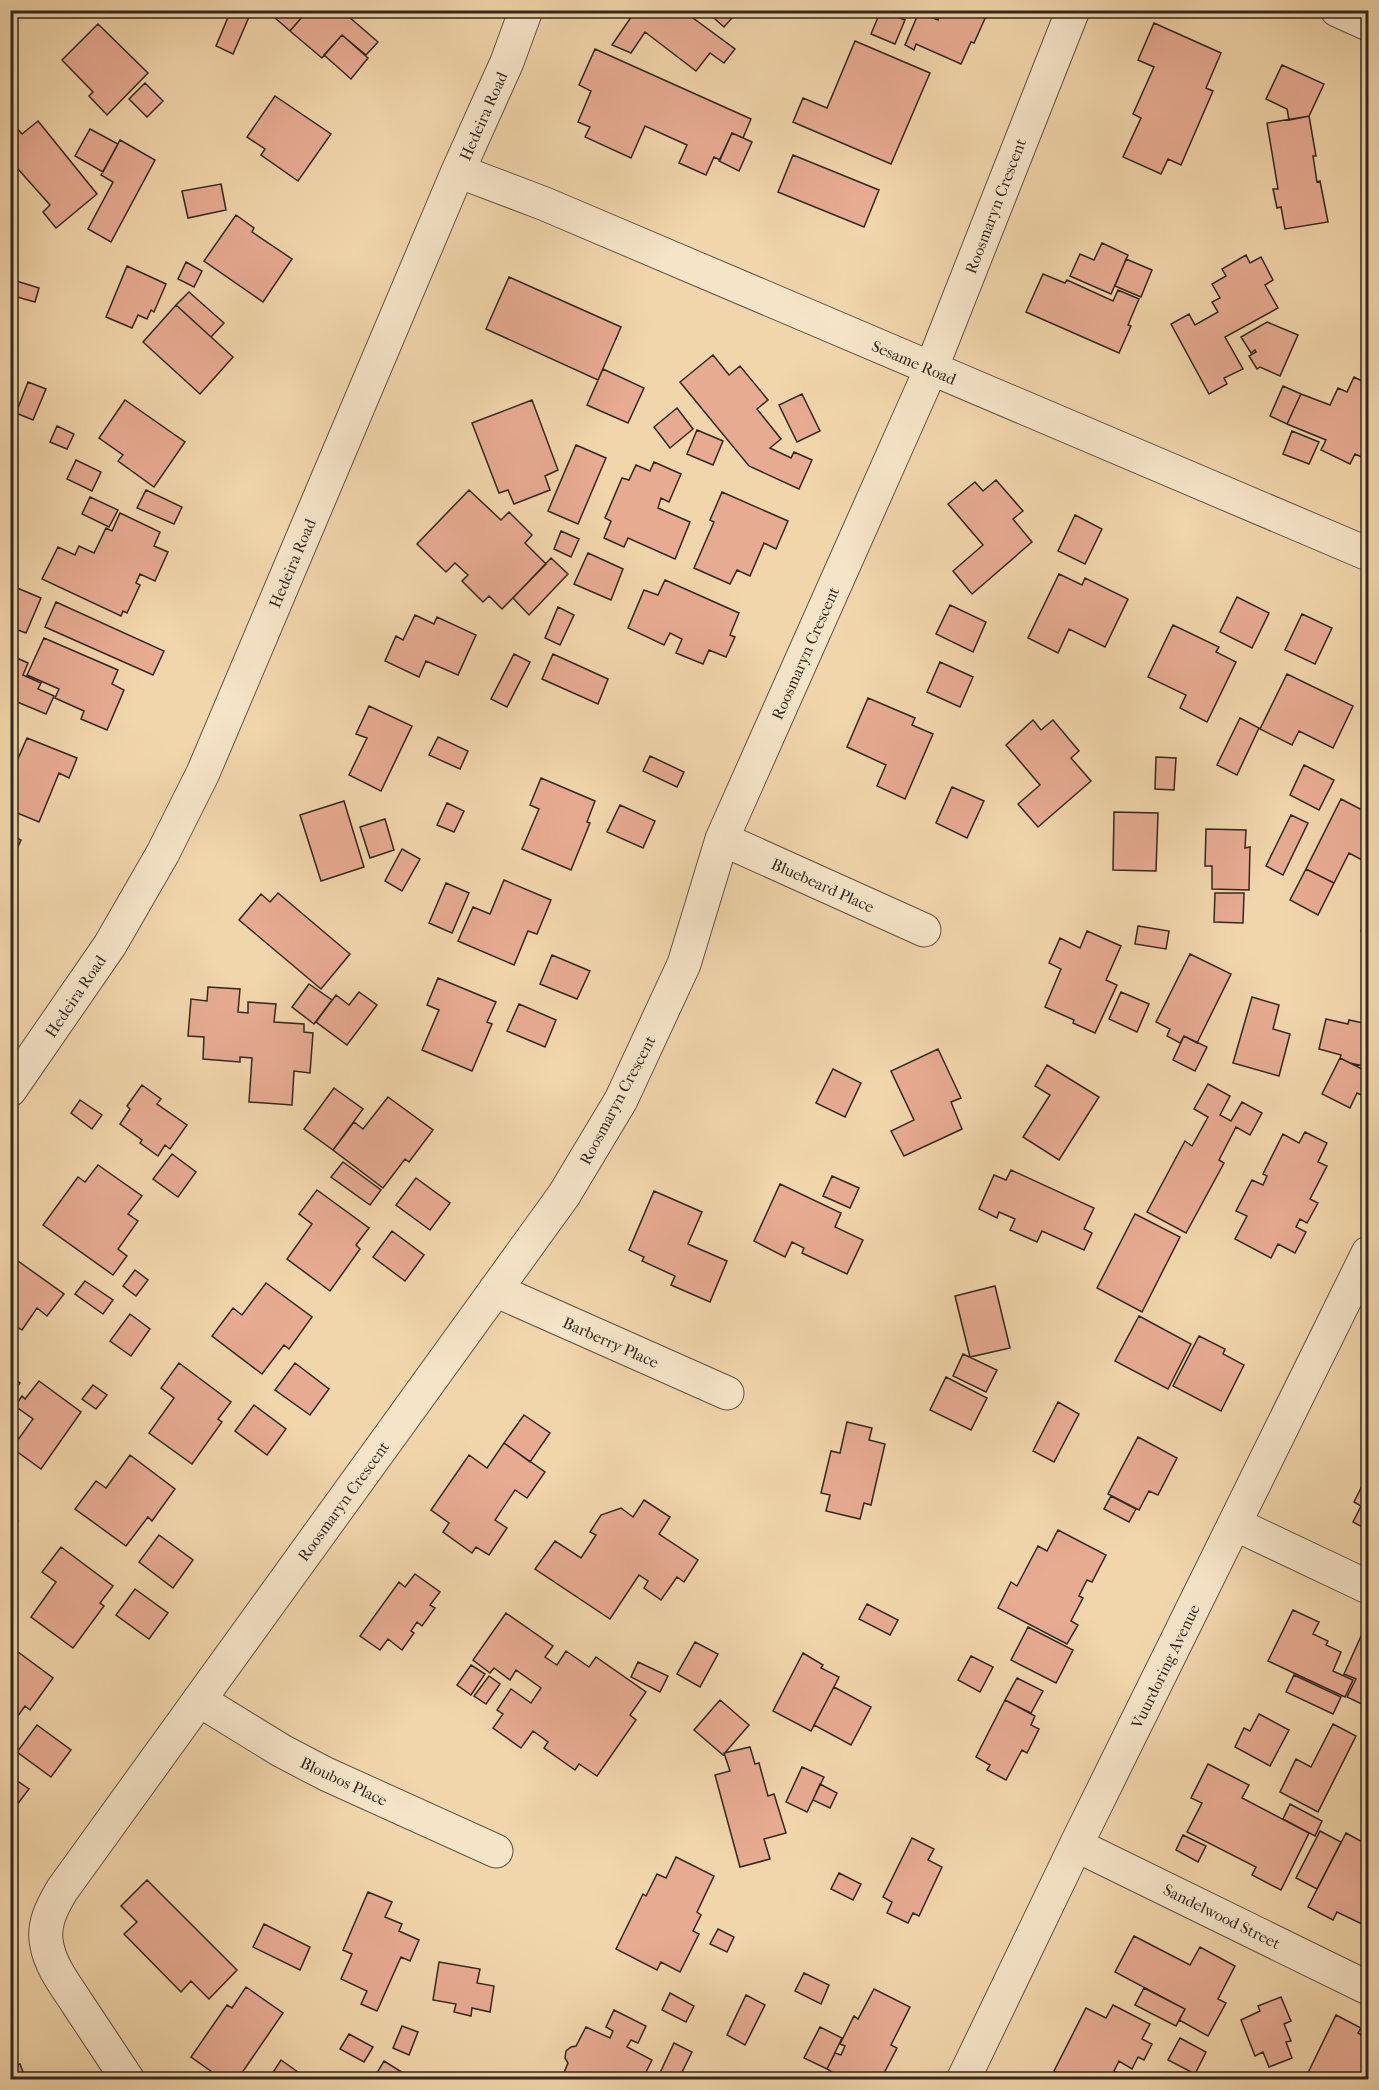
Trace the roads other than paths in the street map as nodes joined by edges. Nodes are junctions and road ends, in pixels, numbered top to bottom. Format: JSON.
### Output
{"nodes":[{"id":1,"x":526,"y":10,"type":"edge"},
{"id":2,"x":1073,"y":10,"type":"edge"},
{"id":3,"x":1336,"y":10,"type":"edge"},
{"id":4,"x":1368,"y":24,"type":"edge"},
{"id":5,"x":458,"y":171,"type":"junction"},
{"id":6,"x":931,"y":369,"type":"junction"},
{"id":7,"x":1368,"y":554,"type":"edge"},
{"id":8,"x":723,"y":839,"type":"junction"},
{"id":9,"x":924,"y":930,"type":"dead end"},
{"id":10,"x":10,"y":1090,"type":"edge"},
{"id":11,"x":1368,"y":1253,"type":"edge"},
{"id":12,"x":495,"y":1290,"type":"junction"},
{"id":13,"x":727,"y":1393,"type":"dead end"},
{"id":14,"x":1235,"y":1524,"type":"junction"},
{"id":15,"x":1368,"y":1587,"type":"edge"},
{"id":16,"x":199,"y":1700,"type":"junction"},
{"id":17,"x":1076,"y":1845,"type":"junction"},
{"id":18,"x":496,"y":1851,"type":"dead end"},
{"id":19,"x":1368,"y":1988,"type":"edge"},
{"id":20,"x":128,"y":2079,"type":"edge"},
{"id":21,"x":963,"y":2079,"type":"edge"}],
"edges":[{"from":1,"to":5,"type":"street","name":"Hedeira Road"},
{"from":2,"to":6,"type":"street","name":"Roosmaryn Crescent"},
{"from":3,"to":4,"type":"street"},
{"from":5,"to":6,"type":"street","name":"Sesame Road"},
{"from":5,"to":10,"type":"street","name":"Hedeira Road"},
{"from":6,"to":7,"type":"street","name":"Sesame Road"},
{"from":6,"to":8,"type":"street","name":"Roosmaryn Crescent"},
{"from":8,"to":9,"type":"street","name":"Bluebeard Place"},
{"from":8,"to":12,"type":"street","name":"Roosmaryn Crescent"},
{"from":11,"to":14,"type":"street","name":"Vuurdoring Avenue"},
{"from":12,"to":13,"type":"street","name":"Barberry Place"},
{"from":12,"to":16,"type":"street","name":"Roosmaryn Crescent"},
{"from":14,"to":15,"type":"street"},
{"from":14,"to":17,"type":"street","name":"Vuurdoring Avenue"},
{"from":16,"to":18,"type":"street","name":"Bloubos Place"},
{"from":16,"to":20,"type":"street","name":"Roosmaryn Crescent"},
{"from":17,"to":19,"type":"street","name":"Sandelwood Street"},
{"from":17,"to":21,"type":"street","name":"Vuurdoring Avenue"}]}
